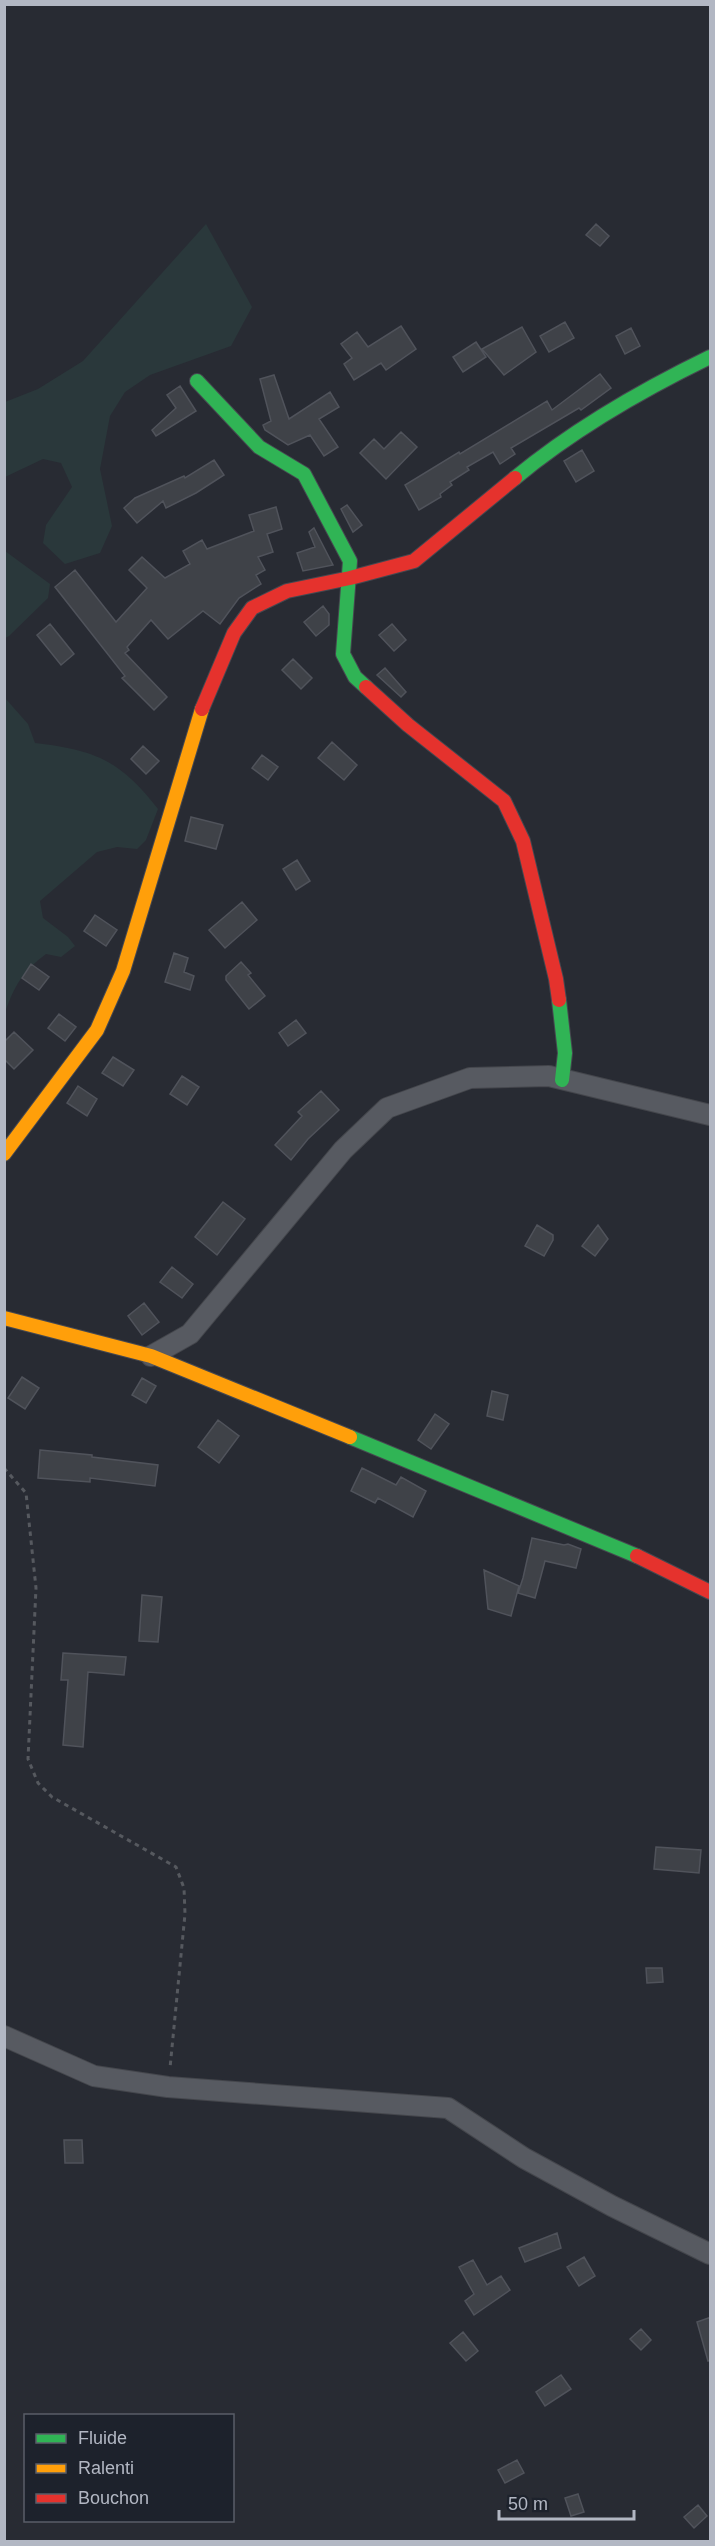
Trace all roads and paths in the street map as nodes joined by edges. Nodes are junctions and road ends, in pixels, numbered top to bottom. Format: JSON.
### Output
{"nodes":[{"id":1,"x":711,"y":357,"type":"edge"},
{"id":2,"x":197,"y":381,"type":"dead end"},
{"id":3,"x":350,"y":578,"type":"junction"},
{"id":4,"x":562,"y":1080,"type":"junction"},
{"id":5,"x":711,"y":1115,"type":"edge"},
{"id":6,"x":4,"y":1154,"type":"edge"},
{"id":7,"x":4,"y":1318,"type":"edge"},
{"id":8,"x":151,"y":1356,"type":"junction"},
{"id":9,"x":4,"y":1468,"type":"edge"},
{"id":10,"x":711,"y":1592,"type":"edge"},
{"id":11,"x":4,"y":2036,"type":"edge"},
{"id":12,"x":168,"y":2087,"type":"junction"},
{"id":13,"x":711,"y":2254,"type":"edge"}],
"edges":[{"from":1,"to":3,"type":"street"},
{"from":2,"to":3,"type":"street"},
{"from":3,"to":4,"type":"street"},
{"from":3,"to":6,"type":"street"},
{"from":4,"to":5,"type":"street"},
{"from":4,"to":8,"type":"street"},
{"from":7,"to":8,"type":"street"},
{"from":8,"to":10,"type":"street"},
{"from":9,"to":12,"type":"path"},
{"from":11,"to":12,"type":"street"},
{"from":12,"to":13,"type":"street"}]}
